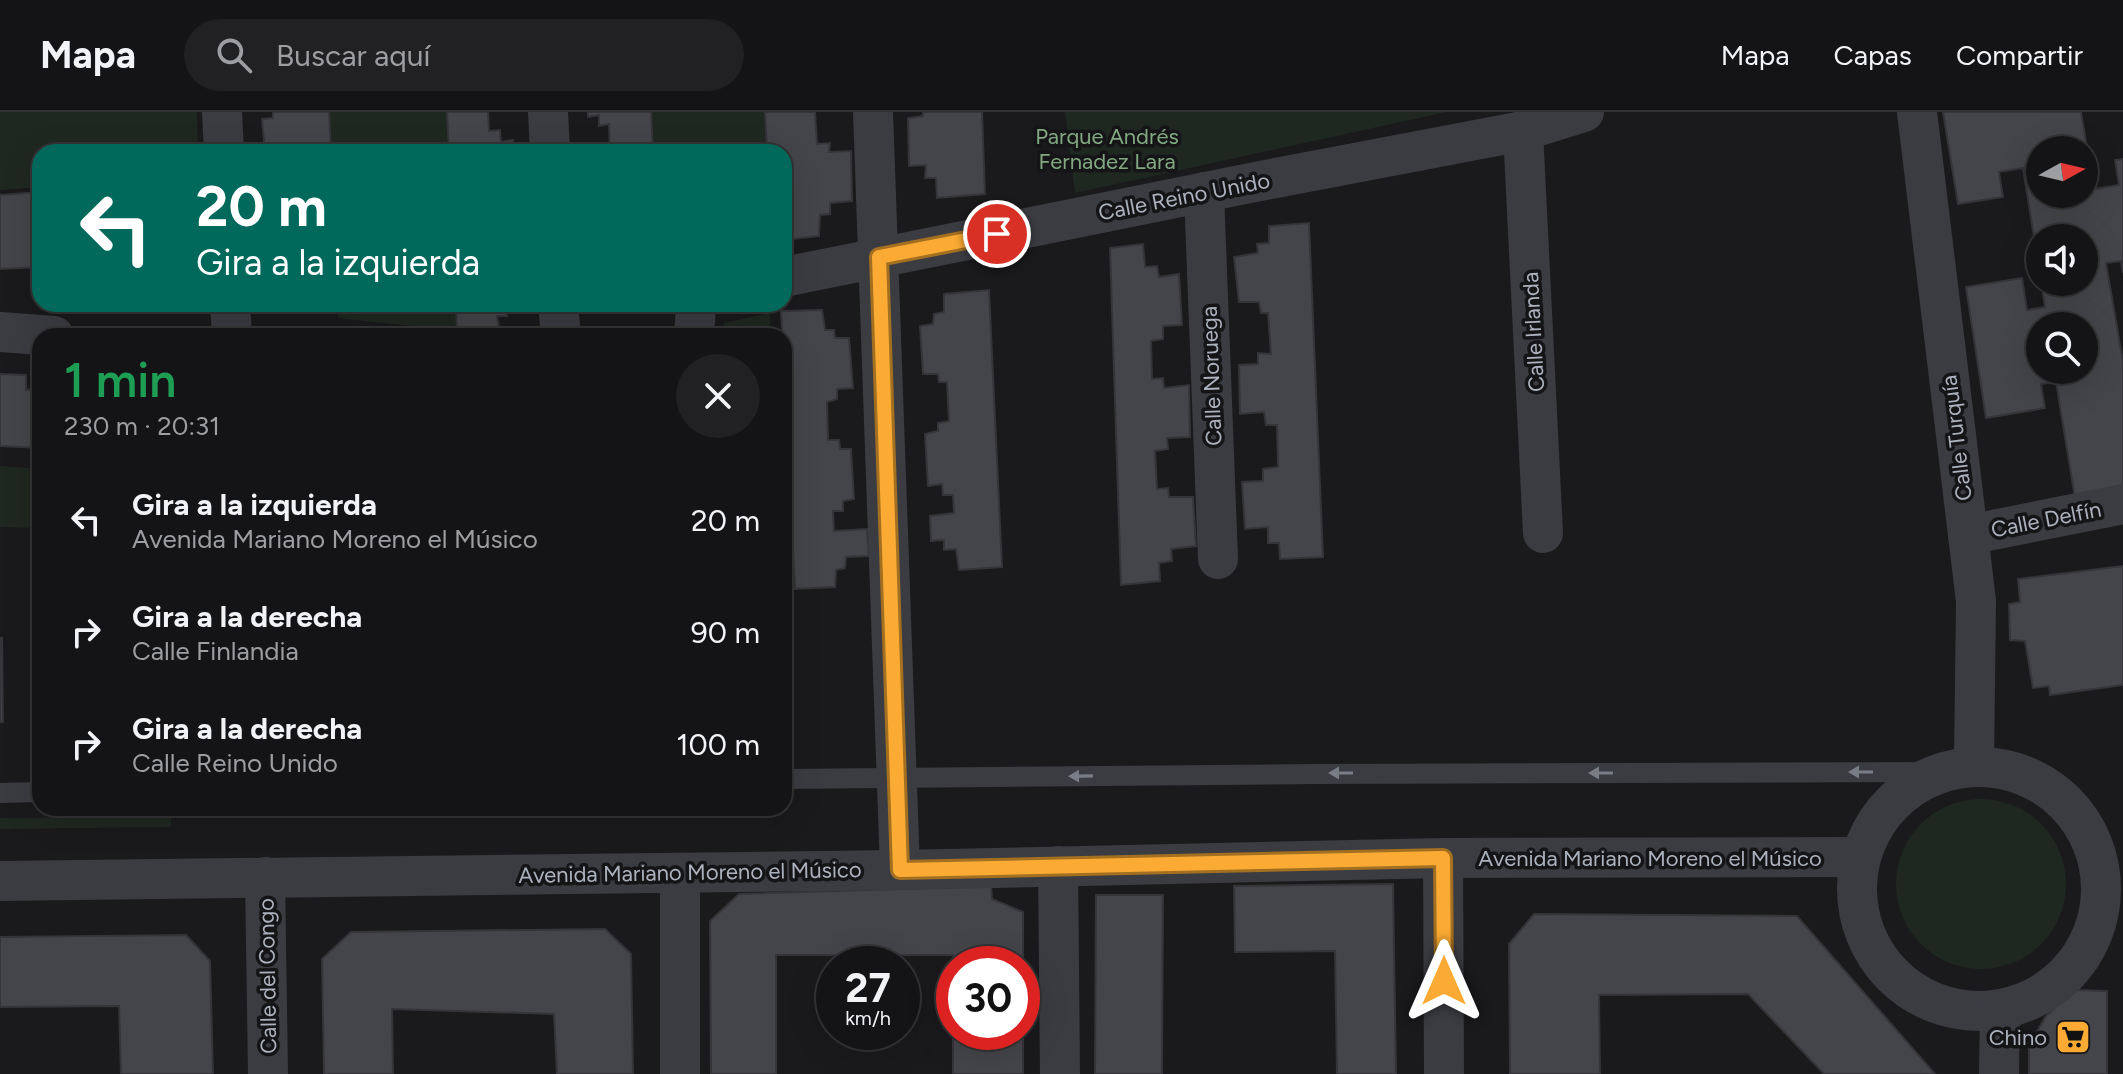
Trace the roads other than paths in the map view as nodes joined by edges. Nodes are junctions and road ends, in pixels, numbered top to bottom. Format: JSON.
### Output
{"nodes":[{"id":1,"x":222,"y":112,"type":"edge"},
{"id":2,"x":548,"y":112,"type":"edge"},
{"id":3,"x":873,"y":112,"type":"edge"},
{"id":4,"x":1584,"y":112,"type":"edge"},
{"id":5,"x":1917,"y":112,"type":"edge"},
{"id":6,"x":1523,"y":131,"type":"junction"},
{"id":7,"x":224,"y":144,"type":"edge"},
{"id":8,"x":550,"y":144,"type":"edge"},
{"id":9,"x":1204,"y":192,"type":"junction"},
{"id":10,"x":879,"y":257,"type":"junction"},
{"id":11,"x":792,"y":275,"type":"edge"},
{"id":12,"x":0,"y":332,"type":"edge"},
{"id":13,"x":32,"y":334,"type":"edge"},
{"id":14,"x":2123,"y":504,"type":"edge"},
{"id":15,"x":1543,"y":533,"type":"dead end"},
{"id":16,"x":1968,"y":535,"type":"junction"},
{"id":17,"x":1218,"y":559,"type":"dead end"},
{"id":18,"x":1956,"y":768,"type":"junction"},
{"id":19,"x":896,"y":778,"type":"junction"},
{"id":20,"x":792,"y":779,"type":"edge"},
{"id":21,"x":32,"y":792,"type":"edge"},
{"id":22,"x":0,"y":793,"type":"edge"},
{"id":23,"x":1860,"y":857,"type":"junction"},
{"id":24,"x":1443,"y":858,"type":"junction"},
{"id":25,"x":1058,"y":866,"type":"junction"},
{"id":26,"x":900,"y":870,"type":"junction"},
{"id":27,"x":680,"y":873,"type":"junction"},
{"id":28,"x":265,"y":877,"type":"junction"},
{"id":29,"x":0,"y":881,"type":"edge"},
{"id":30,"x":2111,"y":918,"type":"edge"},
{"id":31,"x":2000,"y":1011,"type":"junction"},
{"id":32,"x":268,"y":1074,"type":"edge"},
{"id":33,"x":680,"y":1074,"type":"edge"},
{"id":34,"x":1060,"y":1074,"type":"edge"},
{"id":35,"x":1444,"y":1074,"type":"edge"},
{"id":36,"x":1999,"y":1074,"type":"edge"}],
"edges":[{"from":1,"to":7,"type":"street"},
{"from":2,"to":8,"type":"street"},
{"from":3,"to":10,"type":"street"},
{"from":4,"to":6,"type":"street","name":"Calle Reino Unido"},
{"from":5,"to":16,"type":"street","name":"Calle Turquía"},
{"from":6,"to":9,"type":"street","name":"Calle Reino Unido"},
{"from":6,"to":15,"type":"street","name":"Calle Irlanda"},
{"from":9,"to":10,"type":"street","name":"Calle Reino Unido"},
{"from":9,"to":17,"type":"street","name":"Calle Noruega"},
{"from":10,"to":11,"type":"street","name":"Calle Reino Unido"},
{"from":10,"to":19,"type":"street"},
{"from":12,"to":13,"type":"street"},
{"from":14,"to":16,"type":"street","name":"Calle Delfín"},
{"from":16,"to":18,"type":"street","name":"Calle Turquía"},
{"from":18,"to":19,"type":"lane","one_way":true},
{"from":18,"to":23,"type":"street"},
{"from":18,"to":30,"type":"street"},
{"from":19,"to":20,"type":"lane"},
{"from":19,"to":26,"type":"street"},
{"from":21,"to":22,"type":"lane"},
{"from":23,"to":24,"type":"street","name":"Avenida Mariano Moreno el Músico"},
{"from":23,"to":31,"type":"street"},
{"from":24,"to":25,"type":"street","name":"Avenida Mariano Moreno el Músico"},
{"from":24,"to":35,"type":"street"},
{"from":25,"to":26,"type":"street","name":"Avenida Mariano Moreno el Músico"},
{"from":25,"to":34,"type":"street"},
{"from":26,"to":27,"type":"street","name":"Avenida Mariano Moreno el Músico"},
{"from":27,"to":28,"type":"street","name":"Avenida Mariano Moreno el Músico"},
{"from":27,"to":33,"type":"street"},
{"from":28,"to":29,"type":"street","name":"Avenida Mariano Moreno el Músico"},
{"from":28,"to":32,"type":"street","name":"Calle del Congo"},
{"from":30,"to":31,"type":"street"},
{"from":31,"to":36,"type":"street"}]}
